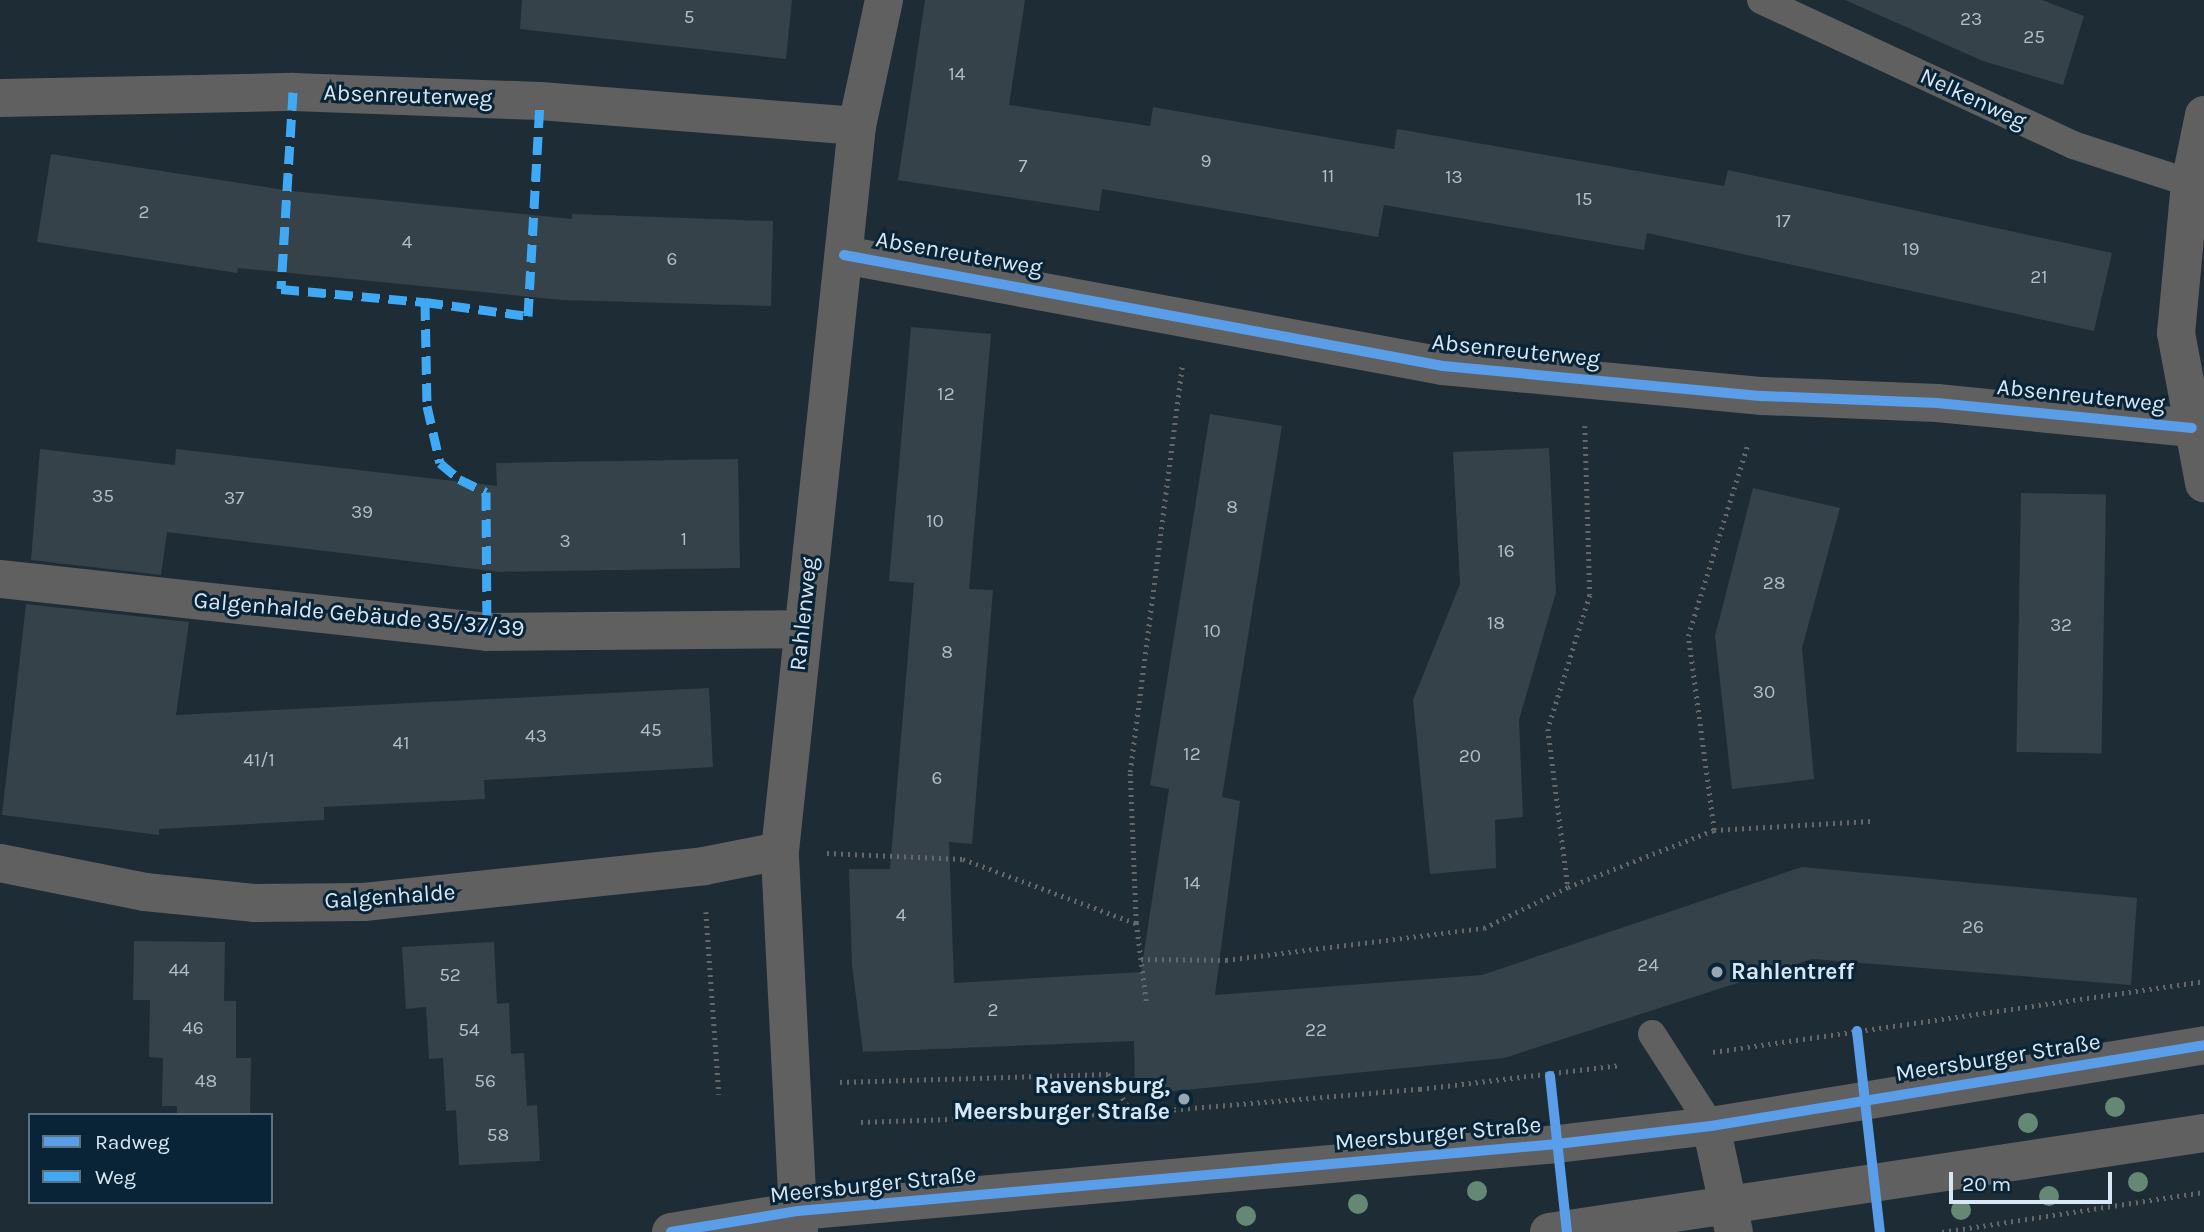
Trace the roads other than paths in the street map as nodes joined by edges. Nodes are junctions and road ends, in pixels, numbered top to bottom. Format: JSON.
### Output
{"nodes":[{"id":1,"x":884,"y":0,"type":"edge"},
{"id":2,"x":1761,"y":0,"type":"edge"},
{"id":3,"x":0,"y":97,"type":"edge"},
{"id":4,"x":2204,"y":115,"type":"edge"},
{"id":5,"x":857,"y":126,"type":"junction"},
{"id":6,"x":2190,"y":183,"type":"junction"},
{"id":7,"x":844,"y":255,"type":"junction"},
{"id":8,"x":2192,"y":428,"type":"junction"},
{"id":9,"x":2204,"y":484,"type":"edge"},
{"id":10,"x":0,"y":579,"type":"edge"},
{"id":11,"x":802,"y":629,"type":"junction"},
{"id":12,"x":780,"y":851,"type":"junction"},
{"id":13,"x":0,"y":863,"type":"edge"},
{"id":14,"x":1652,"y":1034,"type":"dead end"},
{"id":15,"x":2204,"y":1045,"type":"edge"},
{"id":16,"x":1711,"y":1126,"type":"junction"},
{"id":17,"x":2204,"y":1133,"type":"edge"},
{"id":18,"x":1731,"y":1219,"type":"edge"},
{"id":19,"x":799,"y":1222,"type":"edge"},
{"id":20,"x":671,"y":1232,"type":"edge"},
{"id":21,"x":1549,"y":1232,"type":"edge"}],
"edges":[{"from":1,"to":5,"type":"street","name":"Rahlenweg"},
{"from":2,"to":6,"type":"lane","name":"Nelkenweg"},
{"from":3,"to":5,"type":"street","name":"Absenreuterweg"},
{"from":4,"to":6,"type":"street"},
{"from":5,"to":7,"type":"street","name":"Rahlenweg"},
{"from":6,"to":8,"type":"street"},
{"from":7,"to":8,"type":"street","name":"Absenreuterweg"},
{"from":7,"to":11,"type":"street","name":"Rahlenweg"},
{"from":8,"to":9,"type":"street"},
{"from":10,"to":11,"type":"street","name":"Galgenhalde Gebäude 35/37/39"},
{"from":11,"to":12,"type":"street","name":"Rahlenweg"},
{"from":12,"to":13,"type":"street","name":"Galgenhalde"},
{"from":12,"to":19,"type":"street","name":"Rahlenweg"},
{"from":14,"to":16,"type":"lane"},
{"from":15,"to":16,"type":"street","name":"Meersburger Straße"},
{"from":16,"to":18,"type":"street"},
{"from":16,"to":19,"type":"street","name":"Meersburger Straße"},
{"from":17,"to":18,"type":"street"},
{"from":18,"to":21,"type":"street"},
{"from":19,"to":20,"type":"street","name":"Meersburger Straße"}]}
